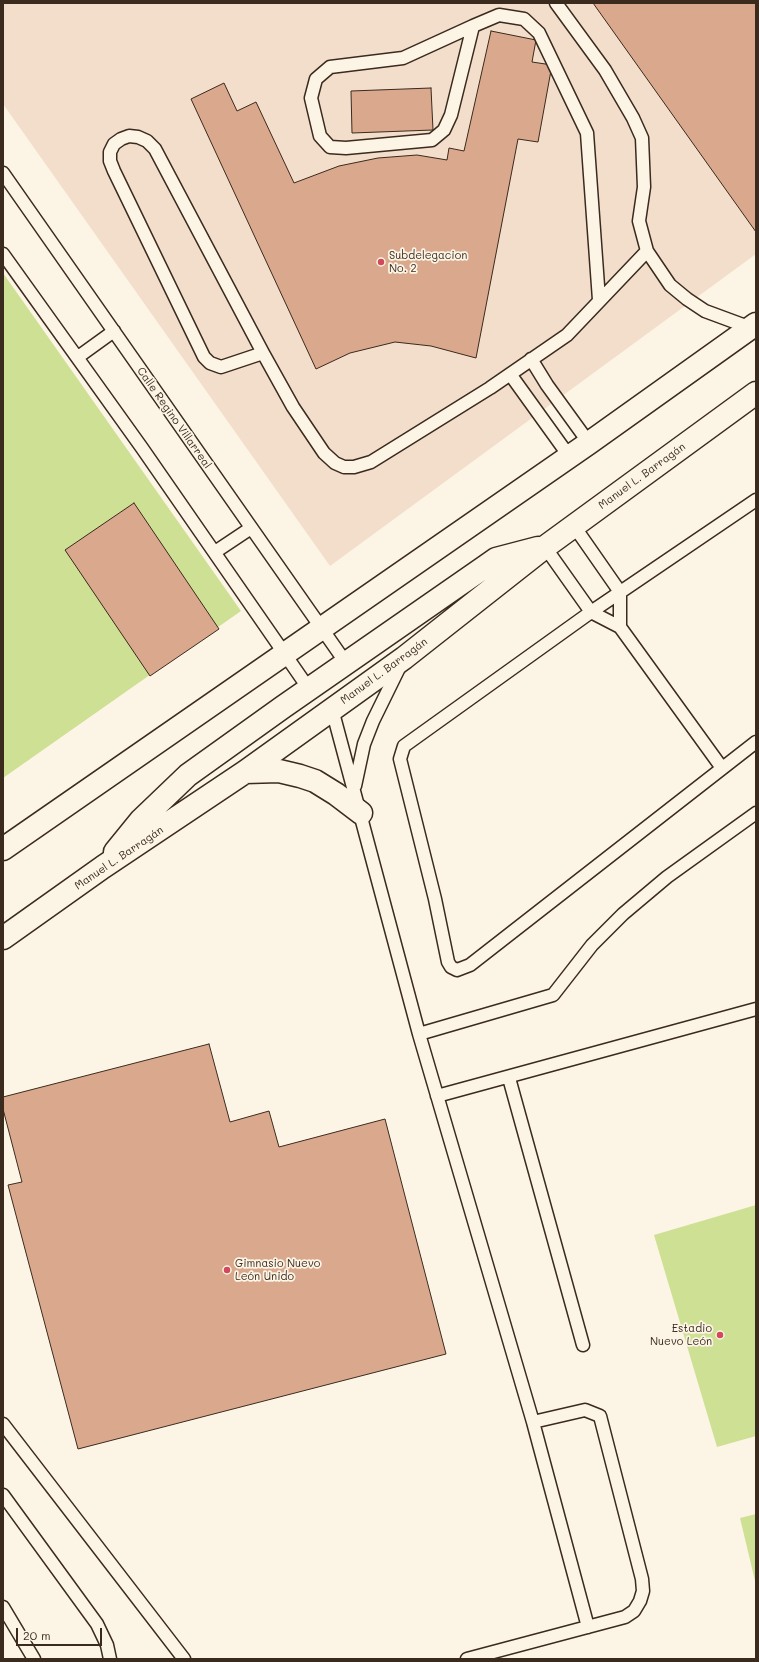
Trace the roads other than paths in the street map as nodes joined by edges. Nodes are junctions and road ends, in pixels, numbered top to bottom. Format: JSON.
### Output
{"nodes":[{"id":1,"x":556,"y":3,"type":"edge"},
{"id":2,"x":473,"y":26,"type":"junction"},
{"id":3,"x":3,"y":173,"type":"edge"},
{"id":4,"x":647,"y":251,"type":"junction"},
{"id":5,"x":3,"y":254,"type":"edge"},
{"id":6,"x":599,"y":300,"type":"junction"},
{"id":7,"x":753,"y":326,"type":"edge"},
{"id":8,"x":114,"y":331,"type":"junction"},
{"id":9,"x":263,"y":353,"type":"junction"},
{"id":10,"x":78,"y":357,"type":"junction"},
{"id":11,"x":531,"y":359,"type":"junction"},
{"id":12,"x":510,"y":374,"type":"junction"},
{"id":13,"x":756,"y":393,"type":"edge"},
{"id":14,"x":589,"y":443,"type":"junction"},
{"id":15,"x":569,"y":456,"type":"junction"},
{"id":16,"x":756,"y":500,"type":"edge"},
{"id":17,"x":574,"y":526,"type":"junction"},
{"id":18,"x":251,"y":528,"type":"junction"},
{"id":19,"x":545,"y":547,"type":"junction"},
{"id":20,"x":214,"y":552,"type":"junction"},
{"id":21,"x":620,"y":592,"type":"junction"},
{"id":22,"x":591,"y":612,"type":"junction"},
{"id":23,"x":620,"y":627,"type":"junction"},
{"id":24,"x":321,"y":628,"type":"junction"},
{"id":25,"x":284,"y":654,"type":"junction"},
{"id":26,"x":404,"y":658,"type":"junction"},
{"id":27,"x":346,"y":663,"type":"junction"},
{"id":28,"x":308,"y":689,"type":"junction"},
{"id":29,"x":332,"y":709,"type":"junction"},
{"id":30,"x":756,"y":742,"type":"edge"},
{"id":31,"x":722,"y":768,"type":"junction"},
{"id":32,"x":244,"y":772,"type":"junction"},
{"id":33,"x":354,"y":788,"type":"junction"},
{"id":34,"x":361,"y":813,"type":"junction"},
{"id":35,"x":756,"y":813,"type":"edge"},
{"id":36,"x":3,"y":849,"type":"edge"},
{"id":37,"x":103,"y":867,"type":"junction"},
{"id":38,"x":3,"y":938,"type":"edge"},
{"id":39,"x":756,"y":1009,"type":"edge"},
{"id":40,"x":419,"y":1034,"type":"junction"},
{"id":41,"x":509,"y":1078,"type":"junction"},
{"id":42,"x":437,"y":1096,"type":"junction"},
{"id":43,"x":583,"y":1345,"type":"dead end"},
{"id":44,"x":533,"y":1422,"type":"junction"},
{"id":45,"x":3,"y":1424,"type":"edge"},
{"id":46,"x":3,"y":1495,"type":"edge"},
{"id":47,"x":3,"y":1607,"type":"edge"},
{"id":48,"x":588,"y":1627,"type":"junction"},
{"id":49,"x":34,"y":1659,"type":"edge"},
{"id":50,"x":110,"y":1659,"type":"edge"},
{"id":51,"x":184,"y":1659,"type":"edge"},
{"id":52,"x":467,"y":1659,"type":"edge"}],
"edges":[{"from":1,"to":4,"type":"lane"},
{"from":2,"to":2,"type":"lane"},
{"from":2,"to":6,"type":"lane"},
{"from":3,"to":8,"type":"lane","name":"Calle Regino Villarreal"},
{"from":4,"to":6,"type":"lane"},
{"from":4,"to":7,"type":"lane"},
{"from":5,"to":10,"type":"lane"},
{"from":6,"to":11,"type":"lane"},
{"from":7,"to":14,"type":"highway"},
{"from":8,"to":10,"type":"lane"},
{"from":8,"to":18,"type":"lane","name":"Calle Regino Villarreal"},
{"from":9,"to":9,"type":"lane"},
{"from":9,"to":12,"type":"lane"},
{"from":10,"to":20,"type":"lane"},
{"from":11,"to":12,"type":"lane"},
{"from":11,"to":14,"type":"lane"},
{"from":12,"to":15,"type":"lane"},
{"from":13,"to":17,"type":"highway","name":"Manuel L. Barragán"},
{"from":14,"to":15,"type":"highway"},
{"from":15,"to":24,"type":"highway"},
{"from":16,"to":21,"type":"lane"},
{"from":17,"to":19,"type":"highway","name":"Manuel L. Barragán"},
{"from":17,"to":21,"type":"lane"},
{"from":18,"to":20,"type":"lane"},
{"from":18,"to":24,"type":"lane","name":"Calle Regino Villarreal"},
{"from":19,"to":22,"type":"lane"},
{"from":19,"to":26,"type":"highway","name":"Manuel L. Barragán"},
{"from":19,"to":27,"type":"highway"},
{"from":20,"to":25,"type":"lane"},
{"from":21,"to":22,"type":"lane"},
{"from":21,"to":23,"type":"lane"},
{"from":22,"to":23,"type":"lane"},
{"from":22,"to":31,"type":"lane"},
{"from":23,"to":31,"type":"lane"},
{"from":24,"to":25,"type":"highway"},
{"from":24,"to":27,"type":"lane","name":"Calle Regino Villarreal"},
{"from":25,"to":28,"type":"lane"},
{"from":25,"to":36,"type":"highway"},
{"from":26,"to":29,"type":"highway","name":"Manuel L. Barragán"},
{"from":26,"to":33,"type":"lane"},
{"from":27,"to":28,"type":"highway"},
{"from":28,"to":37,"type":"highway"},
{"from":29,"to":32,"type":"highway","name":"Manuel L. Barragán"},
{"from":29,"to":33,"type":"lane"},
{"from":30,"to":31,"type":"lane"},
{"from":32,"to":34,"type":"highway"},
{"from":32,"to":37,"type":"highway","name":"Manuel L. Barragán"},
{"from":33,"to":34,"type":"lane"},
{"from":34,"to":40,"type":"lane"},
{"from":35,"to":40,"type":"lane"},
{"from":37,"to":38,"type":"highway","name":"Manuel L. Barragán"},
{"from":39,"to":41,"type":"lane"},
{"from":40,"to":42,"type":"lane"},
{"from":41,"to":42,"type":"lane"},
{"from":41,"to":43,"type":"lane"},
{"from":42,"to":44,"type":"lane"},
{"from":44,"to":48,"type":"lane"},
{"from":44,"to":48,"type":"lane"},
{"from":45,"to":51,"type":"lane"},
{"from":46,"to":50,"type":"lane"},
{"from":47,"to":49,"type":"lane"},
{"from":48,"to":52,"type":"lane"}]}
